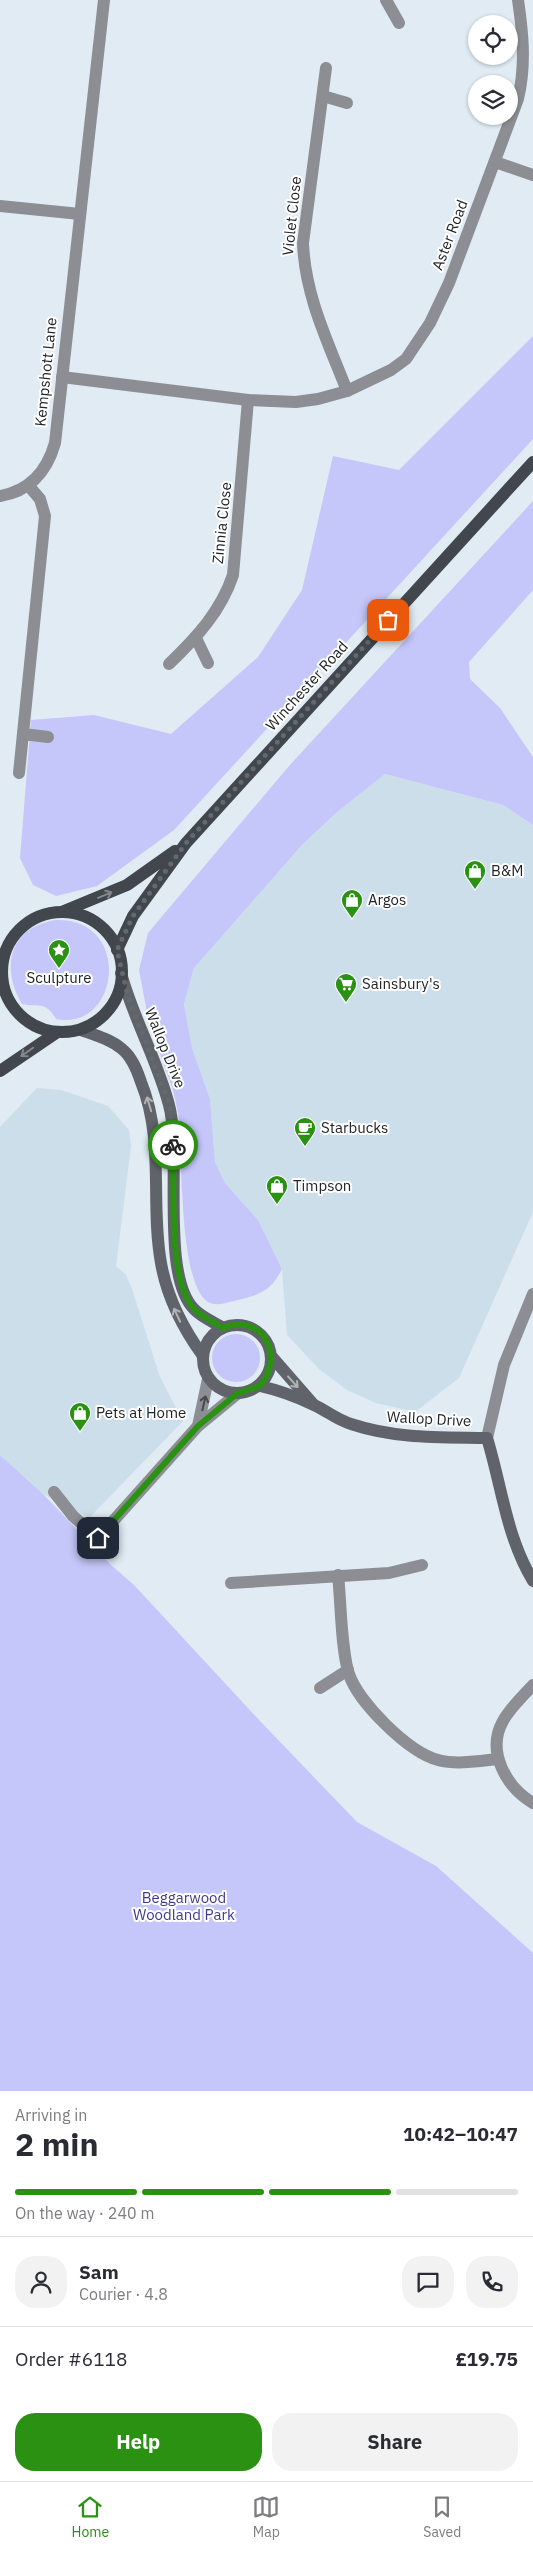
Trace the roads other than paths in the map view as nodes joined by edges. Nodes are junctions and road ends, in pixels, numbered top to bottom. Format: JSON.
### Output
{"nodes":[{"id":1,"x":104,"y":0,"type":"edge"},
{"id":2,"x":387,"y":0,"type":"edge"},
{"id":3,"x":518,"y":0,"type":"edge"},
{"id":4,"x":399,"y":23,"type":"dead end"},
{"id":5,"x":326,"y":68,"type":"dead end"},
{"id":6,"x":323,"y":96,"type":"junction"},
{"id":7,"x":347,"y":103,"type":"dead end"},
{"id":8,"x":495,"y":162,"type":"junction"},
{"id":9,"x":533,"y":175,"type":"edge"},
{"id":10,"x":0,"y":206,"type":"edge"},
{"id":11,"x":80,"y":214,"type":"junction"},
{"id":12,"x":62,"y":377,"type":"junction"},
{"id":13,"x":347,"y":391,"type":"junction"},
{"id":14,"x":248,"y":400,"type":"junction"},
{"id":15,"x":533,"y":462,"type":"edge"},
{"id":16,"x":28,"y":485,"type":"junction"},
{"id":17,"x":0,"y":496,"type":"edge"},
{"id":18,"x":196,"y":638,"type":"junction"},
{"id":19,"x":208,"y":663,"type":"dead end"},
{"id":20,"x":169,"y":664,"type":"dead end"},
{"id":21,"x":23,"y":734,"type":"junction"},
{"id":22,"x":48,"y":737,"type":"dead end"},
{"id":23,"x":19,"y":772,"type":"dead end"},
{"id":24,"x":186,"y":843,"type":"junction"},
{"id":25,"x":59,"y":913,"type":"junction"},
{"id":26,"x":117,"y":950,"type":"junction"},
{"id":27,"x":121,"y":973,"type":"junction"},
{"id":28,"x":2,"y":992,"type":"edge"},
{"id":29,"x":81,"y":1030,"type":"junction"},
{"id":30,"x":56,"y":1033,"type":"junction"},
{"id":31,"x":0,"y":1071,"type":"edge"},
{"id":32,"x":533,"y":1294,"type":"edge"},
{"id":33,"x":223,"y":1328,"type":"junction"},
{"id":34,"x":202,"y":1356,"type":"junction"},
{"id":35,"x":272,"y":1357,"type":"junction"},
{"id":36,"x":208,"y":1379,"type":"junction"},
{"id":37,"x":260,"y":1386,"type":"junction"},
{"id":38,"x":238,"y":1393,"type":"junction"},
{"id":39,"x":315,"y":1406,"type":"junction"},
{"id":40,"x":198,"y":1426,"type":"junction"},
{"id":41,"x":487,"y":1438,"type":"junction"},
{"id":42,"x":54,"y":1492,"type":"dead end"},
{"id":43,"x":422,"y":1565,"type":"dead end"},
{"id":44,"x":338,"y":1575,"type":"junction"},
{"id":45,"x":533,"y":1581,"type":"edge"},
{"id":46,"x":231,"y":1583,"type":"dead end"},
{"id":47,"x":348,"y":1670,"type":"junction"},
{"id":48,"x":533,"y":1685,"type":"edge"},
{"id":49,"x":320,"y":1688,"type":"dead end"},
{"id":50,"x":498,"y":1759,"type":"junction"},
{"id":51,"x":533,"y":1803,"type":"edge"}],
"edges":[{"from":1,"to":11,"type":"street","name":"Kempshott Lane"},
{"from":2,"to":4,"type":"street"},
{"from":3,"to":8,"type":"street","name":"Aster Road"},
{"from":5,"to":6,"type":"street","name":"Violet Close"},
{"from":6,"to":7,"type":"street"},
{"from":6,"to":13,"type":"street","name":"Violet Close"},
{"from":8,"to":9,"type":"street"},
{"from":8,"to":13,"type":"street","name":"Aster Road"},
{"from":10,"to":11,"type":"street"},
{"from":11,"to":12,"type":"street","name":"Kempshott Lane"},
{"from":12,"to":14,"type":"street"},
{"from":12,"to":16,"type":"street","name":"Kempshott Lane"},
{"from":13,"to":14,"type":"street","name":"Aster Road"},
{"from":14,"to":18,"type":"street","name":"Zinnia Close"},
{"from":15,"to":24,"type":"main road","name":"Winchester Road"},
{"from":16,"to":17,"type":"street"},
{"from":16,"to":21,"type":"street"},
{"from":18,"to":19,"type":"street"},
{"from":18,"to":20,"type":"street","name":"Zinnia Close"},
{"from":21,"to":22,"type":"street"},
{"from":21,"to":23,"type":"street"},
{"from":25,"to":24,"type":"main road","name":"Winchester Road","one_way":true},
{"from":24,"to":26,"type":"main road","name":"Winchester Road"},
{"from":25,"to":26,"type":"main road"},
{"from":25,"to":28,"type":"main road"},
{"from":26,"to":27,"type":"main road"},
{"from":27,"to":29,"type":"main road"},
{"from":27,"to":33,"type":"street","name":"Wallop Drive"},
{"from":28,"to":30,"type":"main road"},
{"from":29,"to":30,"type":"main road"},
{"from":34,"to":29,"type":"street","one_way":true},
{"from":30,"to":31,"type":"main road","one_way":true},
{"from":32,"to":41,"type":"street"},
{"from":33,"to":34,"type":"street"},
{"from":33,"to":35,"type":"street","name":"Wallop Drive"},
{"from":34,"to":36,"type":"street"},
{"from":35,"to":37,"type":"street"},
{"from":35,"to":39,"type":"street","name":"Wallop Drive","one_way":true},
{"from":36,"to":38,"type":"street"},
{"from":40,"to":36,"type":"street","one_way":true},
{"from":37,"to":38,"type":"street"},
{"from":37,"to":39,"type":"street","name":"Wallop Drive"},
{"from":38,"to":40,"type":"street"},
{"from":39,"to":41,"type":"street","name":"Wallop Drive"},
{"from":40,"to":42,"type":"street"},
{"from":41,"to":45,"type":"street"},
{"from":43,"to":44,"type":"street"},
{"from":44,"to":46,"type":"street"},
{"from":44,"to":47,"type":"street"},
{"from":47,"to":49,"type":"street"},
{"from":47,"to":50,"type":"street"},
{"from":48,"to":50,"type":"street"},
{"from":50,"to":51,"type":"street"}]}
